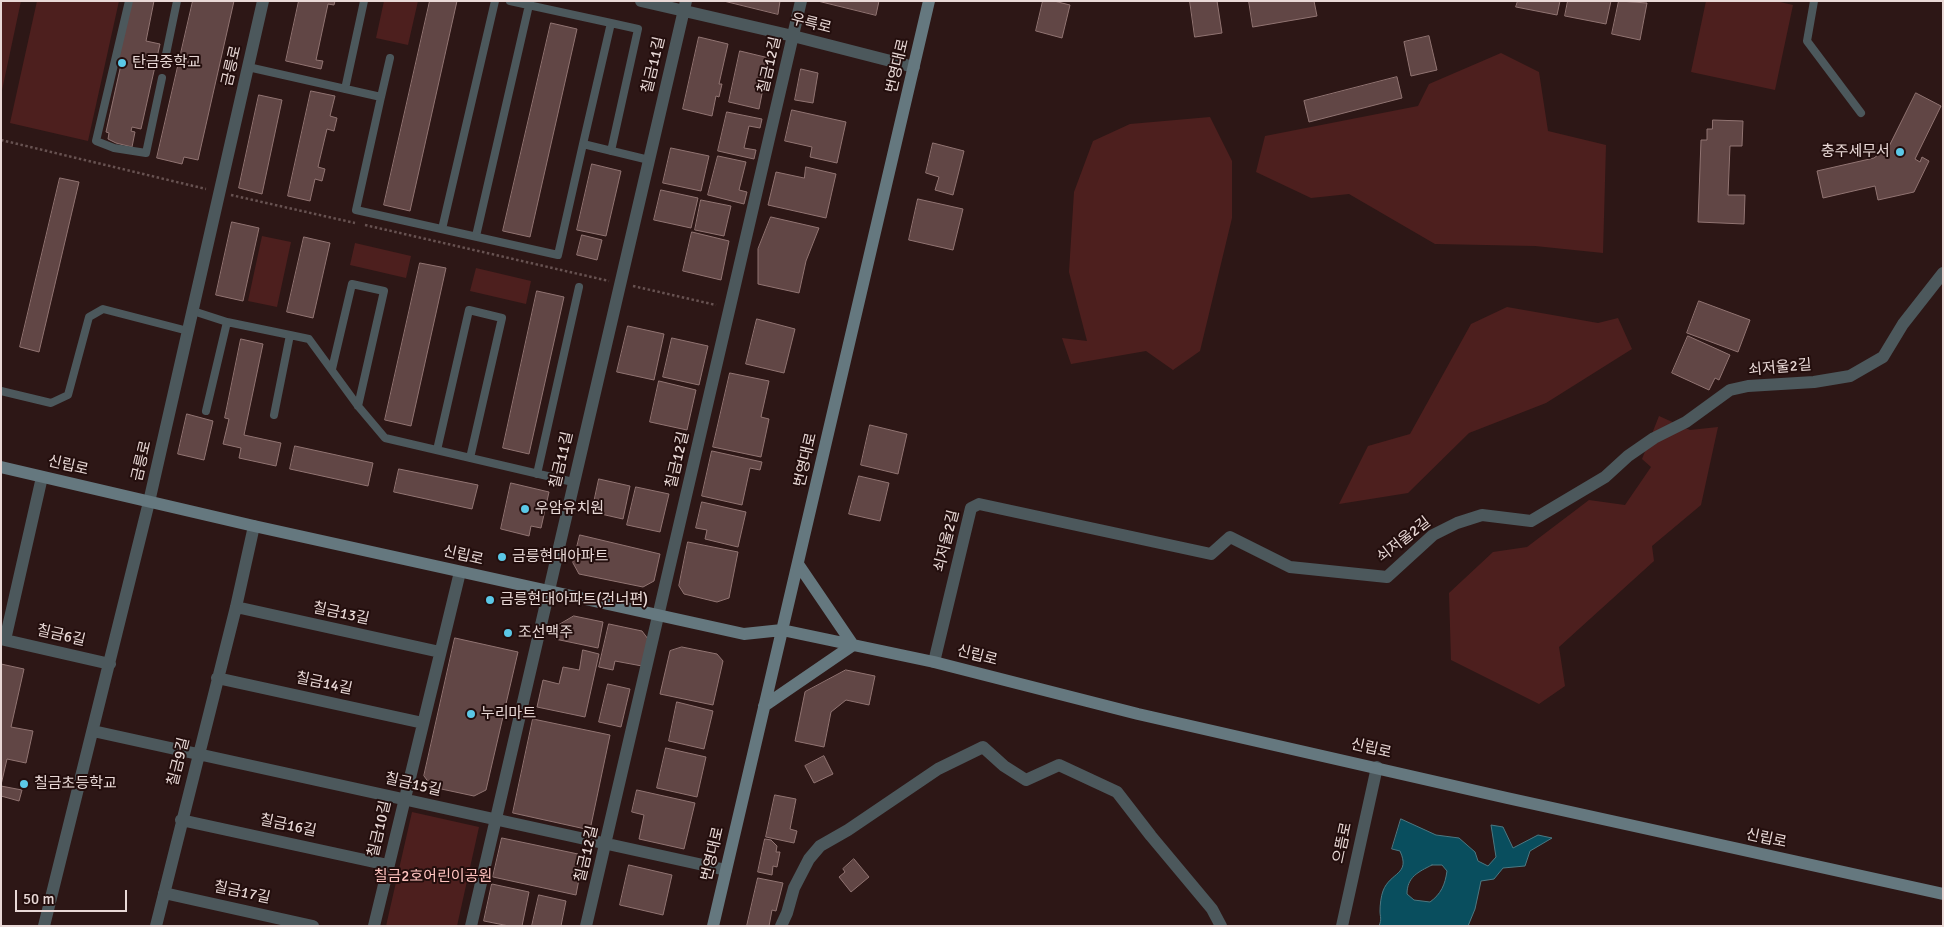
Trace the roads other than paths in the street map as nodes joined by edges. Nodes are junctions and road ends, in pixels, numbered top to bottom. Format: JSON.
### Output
{"nodes":[{"id":1,"x":129,"y":1,"type":"edge"},
{"id":2,"x":178,"y":1,"type":"edge"},
{"id":3,"x":263,"y":1,"type":"edge"},
{"id":4,"x":364,"y":1,"type":"edge"},
{"id":5,"x":495,"y":1,"type":"edge"},
{"id":6,"x":510,"y":1,"type":"edge"},
{"id":7,"x":641,"y":1,"type":"edge"},
{"id":8,"x":801,"y":1,"type":"edge"},
{"id":9,"x":929,"y":1,"type":"edge"},
{"id":10,"x":1814,"y":1,"type":"edge"},
{"id":11,"x":529,"y":5,"type":"junction"},
{"id":12,"x":685,"y":6,"type":"edge"},
{"id":13,"x":611,"y":23,"type":"junction"},
{"id":14,"x":793,"y":36,"type":"junction"},
{"id":15,"x":390,"y":58,"type":"dead end"},
{"id":16,"x":165,"y":59,"type":"dead end"},
{"id":17,"x":248,"y":66,"type":"junction"},
{"id":18,"x":914,"y":67,"type":"junction"},
{"id":19,"x":162,"y":78,"type":"dead end"},
{"id":20,"x":345,"y":89,"type":"junction"},
{"id":21,"x":381,"y":97,"type":"junction"},
{"id":22,"x":1861,"y":113,"type":"dead end"},
{"id":23,"x":583,"y":144,"type":"junction"},
{"id":24,"x":611,"y":151,"type":"junction"},
{"id":25,"x":649,"y":160,"type":"junction"},
{"id":26,"x":442,"y":229,"type":"junction"},
{"id":27,"x":476,"y":236,"type":"junction"},
{"id":28,"x":1943,"y":273,"type":"edge"},
{"id":29,"x":579,"y":287,"type":"dead end"},
{"id":30,"x":192,"y":312,"type":"junction"},
{"id":31,"x":227,"y":322,"type":"junction"},
{"id":32,"x":188,"y":331,"type":"junction"},
{"id":33,"x":290,"y":335,"type":"junction"},
{"id":34,"x":332,"y":369,"type":"junction"},
{"id":35,"x":1,"y":391,"type":"edge"},
{"id":36,"x":358,"y":406,"type":"junction"},
{"id":37,"x":206,"y":411,"type":"dead end"},
{"id":38,"x":274,"y":415,"type":"dead end"},
{"id":39,"x":437,"y":450,"type":"junction"},
{"id":40,"x":470,"y":458,"type":"junction"},
{"id":41,"x":1,"y":467,"type":"edge"},
{"id":42,"x":537,"y":474,"type":"junction"},
{"id":43,"x":42,"y":477,"type":"junction"},
{"id":44,"x":573,"y":482,"type":"junction"},
{"id":45,"x":149,"y":502,"type":"junction"},
{"id":46,"x":254,"y":526,"type":"junction"},
{"id":47,"x":798,"y":564,"type":"junction"},
{"id":48,"x":460,"y":572,"type":"junction"},
{"id":49,"x":548,"y":592,"type":"junction"},
{"id":50,"x":236,"y":607,"type":"junction"},
{"id":51,"x":659,"y":616,"type":"junction"},
{"id":52,"x":782,"y":630,"type":"junction"},
{"id":53,"x":3,"y":639,"type":"edge"},
{"id":54,"x":852,"y":645,"type":"junction"},
{"id":55,"x":440,"y":652,"type":"junction"},
{"id":56,"x":934,"y":662,"type":"junction"},
{"id":57,"x":110,"y":664,"type":"junction"},
{"id":58,"x":217,"y":678,"type":"junction"},
{"id":59,"x":764,"y":706,"type":"junction"},
{"id":60,"x":423,"y":723,"type":"junction"},
{"id":61,"x":94,"y":731,"type":"junction"},
{"id":62,"x":198,"y":754,"type":"junction"},
{"id":63,"x":1376,"y":767,"type":"junction"},
{"id":64,"x":404,"y":800,"type":"junction"},
{"id":65,"x":181,"y":820,"type":"junction"},
{"id":66,"x":495,"y":820,"type":"junction"},
{"id":67,"x":606,"y":844,"type":"junction"},
{"id":68,"x":388,"y":865,"type":"junction"},
{"id":69,"x":726,"y":870,"type":"junction"},
{"id":70,"x":164,"y":893,"type":"junction"},
{"id":71,"x":1943,"y":894,"type":"edge"},
{"id":72,"x":44,"y":926,"type":"edge"},
{"id":73,"x":156,"y":926,"type":"edge"},
{"id":74,"x":313,"y":926,"type":"edge"},
{"id":75,"x":374,"y":926,"type":"edge"},
{"id":76,"x":471,"y":926,"type":"edge"},
{"id":77,"x":586,"y":926,"type":"edge"},
{"id":78,"x":713,"y":926,"type":"edge"},
{"id":79,"x":781,"y":926,"type":"edge"},
{"id":80,"x":1221,"y":926,"type":"edge"},
{"id":81,"x":1342,"y":926,"type":"edge"}],
"edges":[{"from":1,"to":19,"type":"lane"},
{"from":2,"to":16,"type":"lane"},
{"from":3,"to":17,"type":"street","name":"금릉로"},
{"from":4,"to":20,"type":"lane"},
{"from":5,"to":26,"type":"lane"},
{"from":6,"to":11,"type":"lane"},
{"from":7,"to":12,"type":"street","name":"우륵로"},
{"from":8,"to":14,"type":"street","name":"칠금12길"},
{"from":9,"to":18,"type":"street","name":"번영대로"},
{"from":10,"to":22,"type":"lane"},
{"from":11,"to":13,"type":"lane"},
{"from":11,"to":27,"type":"lane"},
{"from":12,"to":14,"type":"street","name":"우륵로"},
{"from":12,"to":25,"type":"street","name":"칠금11길"},
{"from":13,"to":23,"type":"lane"},
{"from":13,"to":24,"type":"lane"},
{"from":14,"to":18,"type":"street","name":"우륵로"},
{"from":14,"to":51,"type":"street","name":"칠금12길"},
{"from":15,"to":21,"type":"lane"},
{"from":17,"to":20,"type":"lane"},
{"from":17,"to":30,"type":"street","name":"금릉로"},
{"from":18,"to":47,"type":"street","name":"번영대로"},
{"from":20,"to":21,"type":"lane"},
{"from":21,"to":26,"type":"lane"},
{"from":23,"to":24,"type":"lane"},
{"from":23,"to":27,"type":"lane"},
{"from":24,"to":25,"type":"lane"},
{"from":25,"to":44,"type":"street","name":"칠금11길"},
{"from":26,"to":27,"type":"lane"},
{"from":28,"to":56,"type":"street","name":"쇠저울2길"},
{"from":29,"to":42,"type":"lane"},
{"from":30,"to":31,"type":"lane"},
{"from":30,"to":32,"type":"street","name":"금릉로"},
{"from":31,"to":33,"type":"lane"},
{"from":31,"to":37,"type":"lane"},
{"from":32,"to":35,"type":"lane"},
{"from":32,"to":45,"type":"street","name":"금릉로"},
{"from":33,"to":34,"type":"lane"},
{"from":33,"to":38,"type":"lane"},
{"from":34,"to":36,"type":"lane"},
{"from":34,"to":36,"type":"lane"},
{"from":36,"to":39,"type":"lane"},
{"from":39,"to":40,"type":"lane"},
{"from":39,"to":40,"type":"lane"},
{"from":40,"to":42,"type":"lane"},
{"from":41,"to":43,"type":"street","name":"신립로"},
{"from":42,"to":44,"type":"lane"},
{"from":43,"to":45,"type":"street","name":"신립로"},
{"from":43,"to":53,"type":"street","name":"칠금6길"},
{"from":44,"to":49,"type":"street","name":"칠금11길"},
{"from":45,"to":46,"type":"street","name":"신립로"},
{"from":45,"to":57,"type":"street","name":"금릉로"},
{"from":46,"to":48,"type":"street","name":"신립로"},
{"from":46,"to":50,"type":"street","name":"칠금9길"},
{"from":47,"to":52,"type":"street","name":"번영대로"},
{"from":47,"to":54,"type":"street"},
{"from":48,"to":49,"type":"street","name":"신립로"},
{"from":48,"to":55,"type":"street","name":"칠금10길"},
{"from":49,"to":51,"type":"street","name":"신립로"},
{"from":49,"to":66,"type":"street","name":"칠금11길"},
{"from":50,"to":55,"type":"street","name":"칠금13길"},
{"from":50,"to":58,"type":"street","name":"칠금9길"},
{"from":51,"to":52,"type":"street","name":"신립로"},
{"from":51,"to":67,"type":"street","name":"칠금12길"},
{"from":52,"to":54,"type":"street","name":"신립로"},
{"from":52,"to":59,"type":"street","name":"번영대로"},
{"from":53,"to":57,"type":"street","name":"칠금6길"},
{"from":54,"to":56,"type":"street","name":"신립로"},
{"from":54,"to":59,"type":"street"},
{"from":55,"to":60,"type":"street","name":"칠금10길"},
{"from":56,"to":63,"type":"street","name":"신립로"},
{"from":57,"to":61,"type":"street","name":"금릉로"},
{"from":58,"to":60,"type":"street","name":"칠금14길"},
{"from":58,"to":62,"type":"street","name":"칠금9길"},
{"from":59,"to":69,"type":"street","name":"번영대로"},
{"from":60,"to":64,"type":"street","name":"칠금10길"},
{"from":61,"to":62,"type":"street","name":"칠금15길"},
{"from":61,"to":72,"type":"street","name":"금릉로"},
{"from":62,"to":64,"type":"street","name":"칠금15길"},
{"from":62,"to":65,"type":"street","name":"칠금9길"},
{"from":63,"to":71,"type":"street","name":"신립로"},
{"from":63,"to":81,"type":"street","name":"으뜸로"},
{"from":64,"to":66,"type":"street","name":"칠금15길"},
{"from":64,"to":68,"type":"street","name":"칠금10길"},
{"from":65,"to":68,"type":"street","name":"칠금16길"},
{"from":65,"to":70,"type":"street","name":"칠금9길"},
{"from":66,"to":67,"type":"street","name":"칠금15길"},
{"from":66,"to":76,"type":"street","name":"칠금11길"},
{"from":67,"to":69,"type":"street","name":"칠금15길"},
{"from":67,"to":77,"type":"street","name":"칠금12길"},
{"from":68,"to":75,"type":"street","name":"칠금10길"},
{"from":69,"to":78,"type":"street","name":"번영대로"},
{"from":70,"to":73,"type":"street","name":"칠금9길"},
{"from":70,"to":74,"type":"street","name":"칠금17길"},
{"from":79,"to":80,"type":"street"}]}
